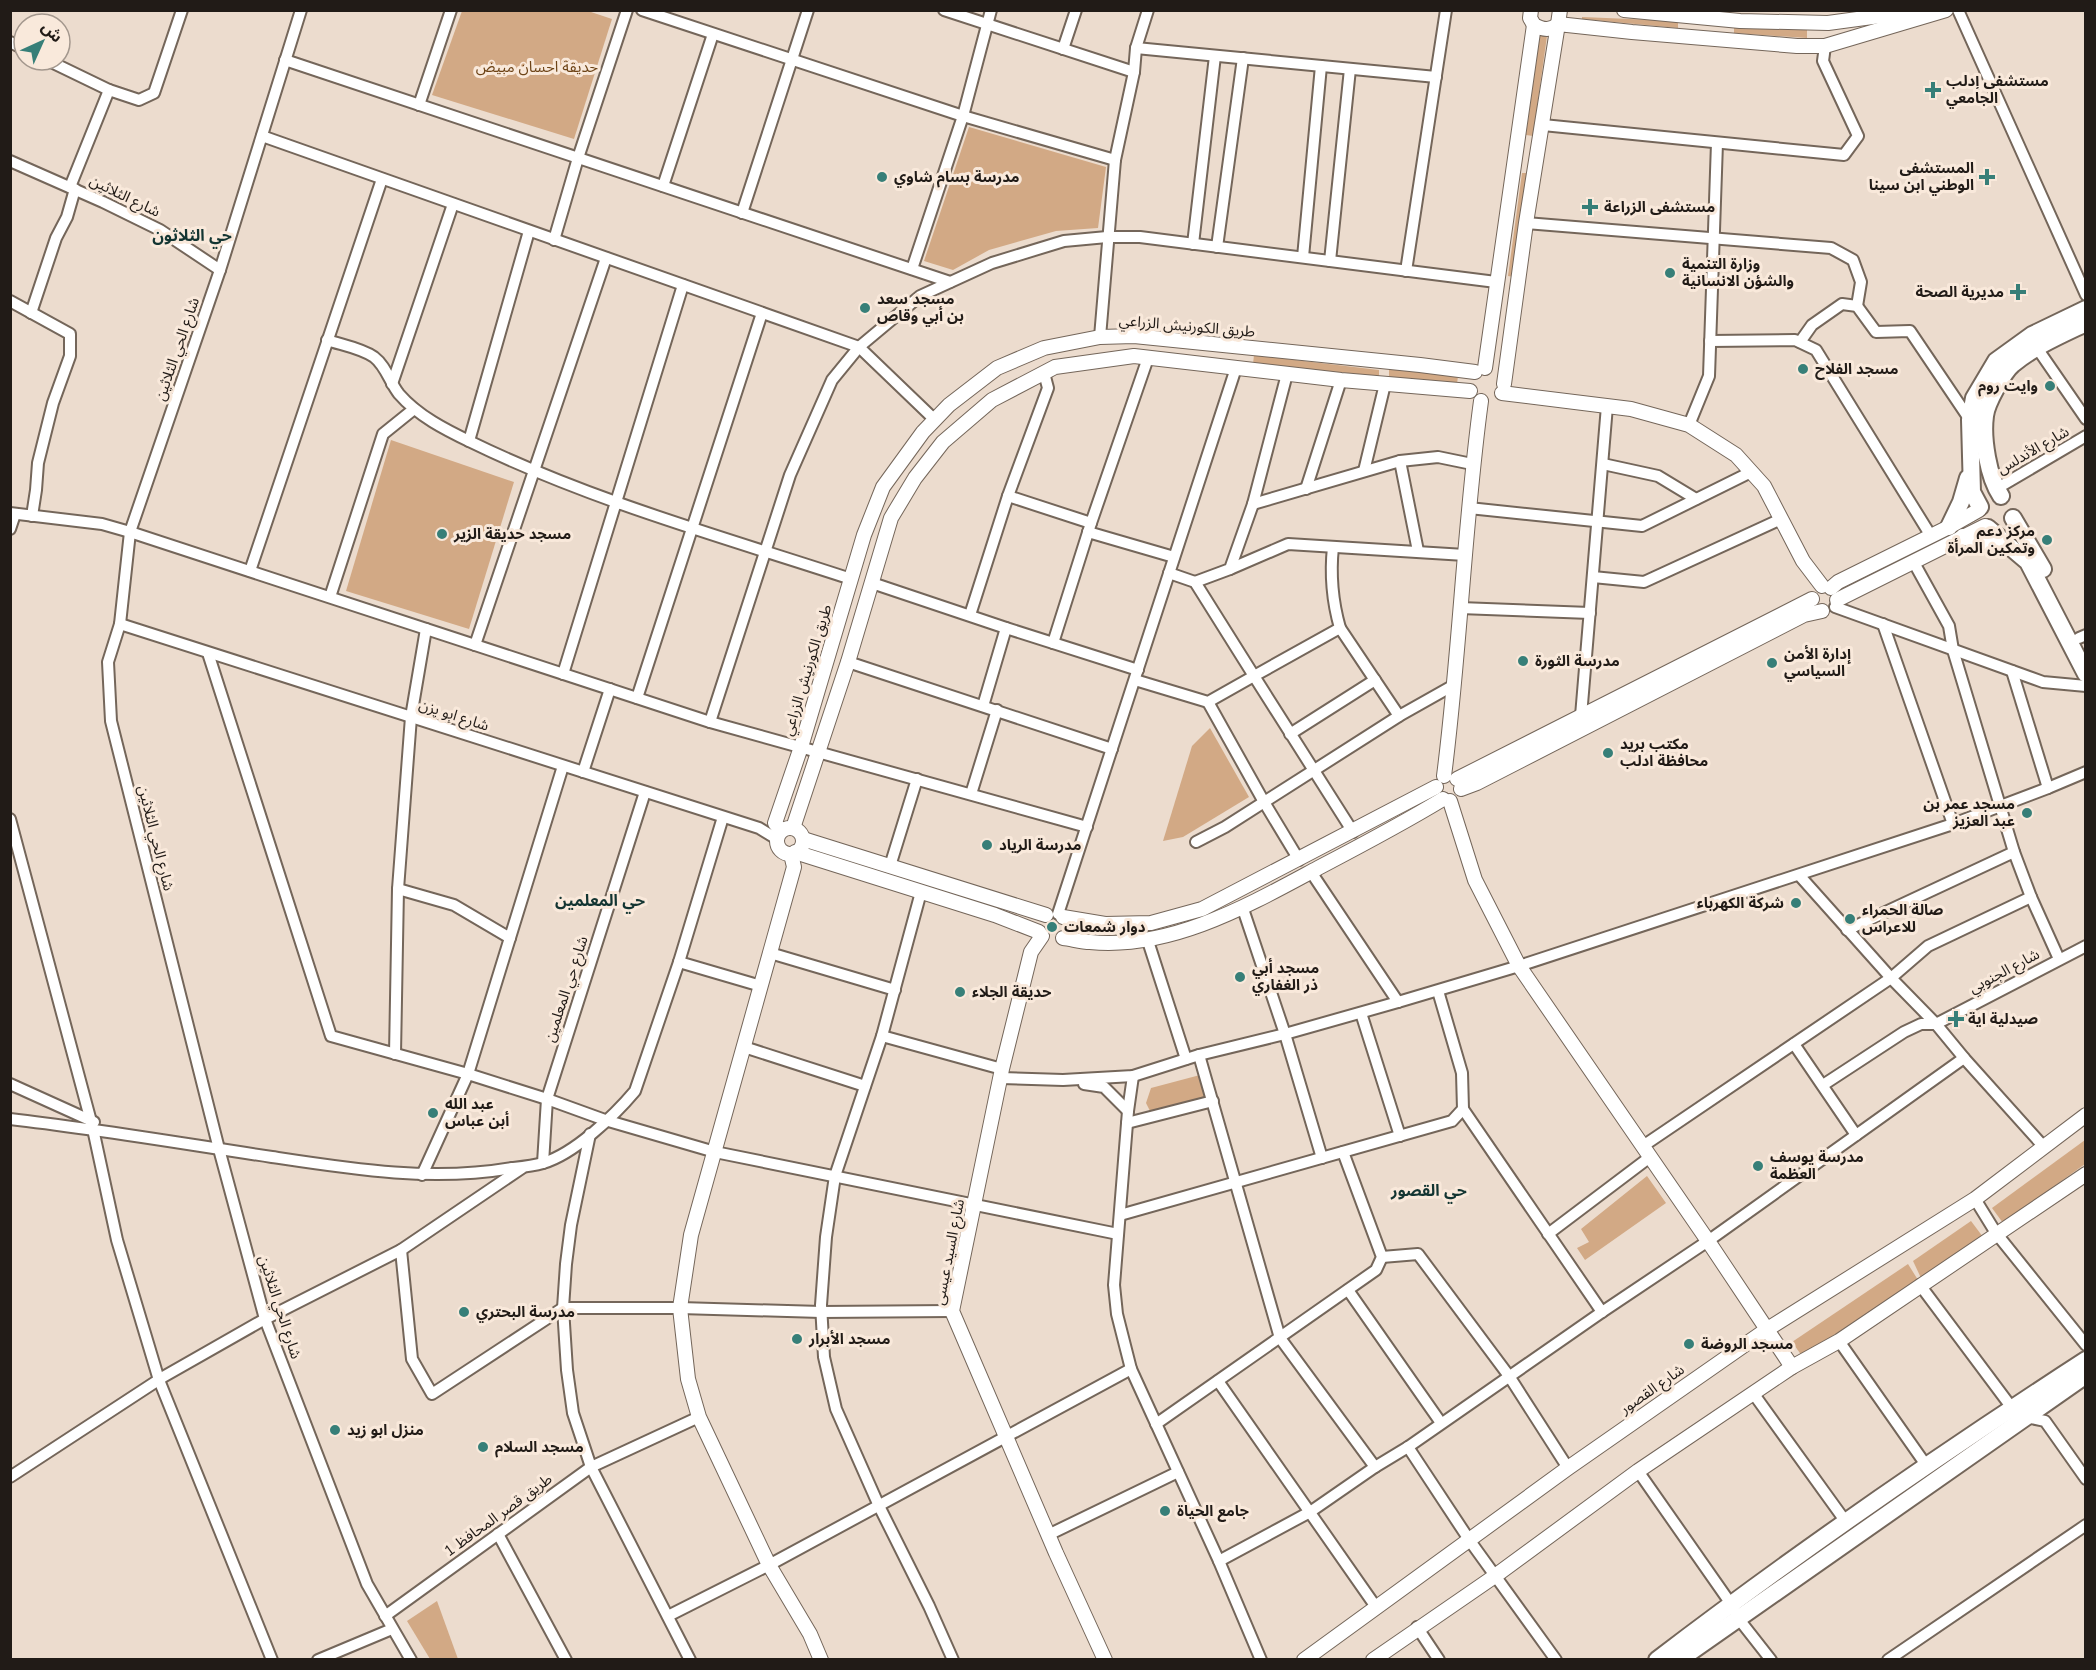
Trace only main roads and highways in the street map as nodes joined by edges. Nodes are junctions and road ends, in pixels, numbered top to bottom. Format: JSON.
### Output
{"nodes":[{"id":1,"x":2085,"y":309,"type":"edge"},
{"id":2,"x":2085,"y":323,"type":"edge"},
{"id":3,"x":1971,"y":469,"type":"junction"},
{"id":4,"x":1998,"y":492,"type":"junction"},
{"id":5,"x":1980,"y":508,"type":"junction"},
{"id":6,"x":2013,"y":518,"type":"junction"},
{"id":7,"x":1987,"y":527,"type":"junction"},
{"id":8,"x":2012,"y":547,"type":"junction"},
{"id":9,"x":2083,"y":641,"type":"edge"},
{"id":10,"x":2085,"y":674,"type":"edge"},
{"id":11,"x":2085,"y":1360,"type":"edge"},
{"id":12,"x":2085,"y":1375,"type":"edge"},
{"id":13,"x":1734,"y":1611,"type":"junction"},
{"id":14,"x":1657,"y":1659,"type":"edge"},
{"id":15,"x":1679,"y":1659,"type":"edge"}],
"edges":[{"from":1,"to":3,"type":"main road"},
{"from":2,"to":4,"type":"main road"},
{"from":3,"to":5,"type":"main road"},
{"from":3,"to":8,"type":"main road"},
{"from":4,"to":5,"type":"main road"},
{"from":4,"to":6,"type":"main road"},
{"from":5,"to":7,"type":"main road"},
{"from":6,"to":7,"type":"main road"},
{"from":6,"to":9,"type":"main road"},
{"from":7,"to":8,"type":"main road"},
{"from":8,"to":10,"type":"main road"},
{"from":11,"to":13,"type":"main road"},
{"from":12,"to":13,"type":"main road"},
{"from":13,"to":14,"type":"main road"},
{"from":13,"to":15,"type":"main road"}]}
